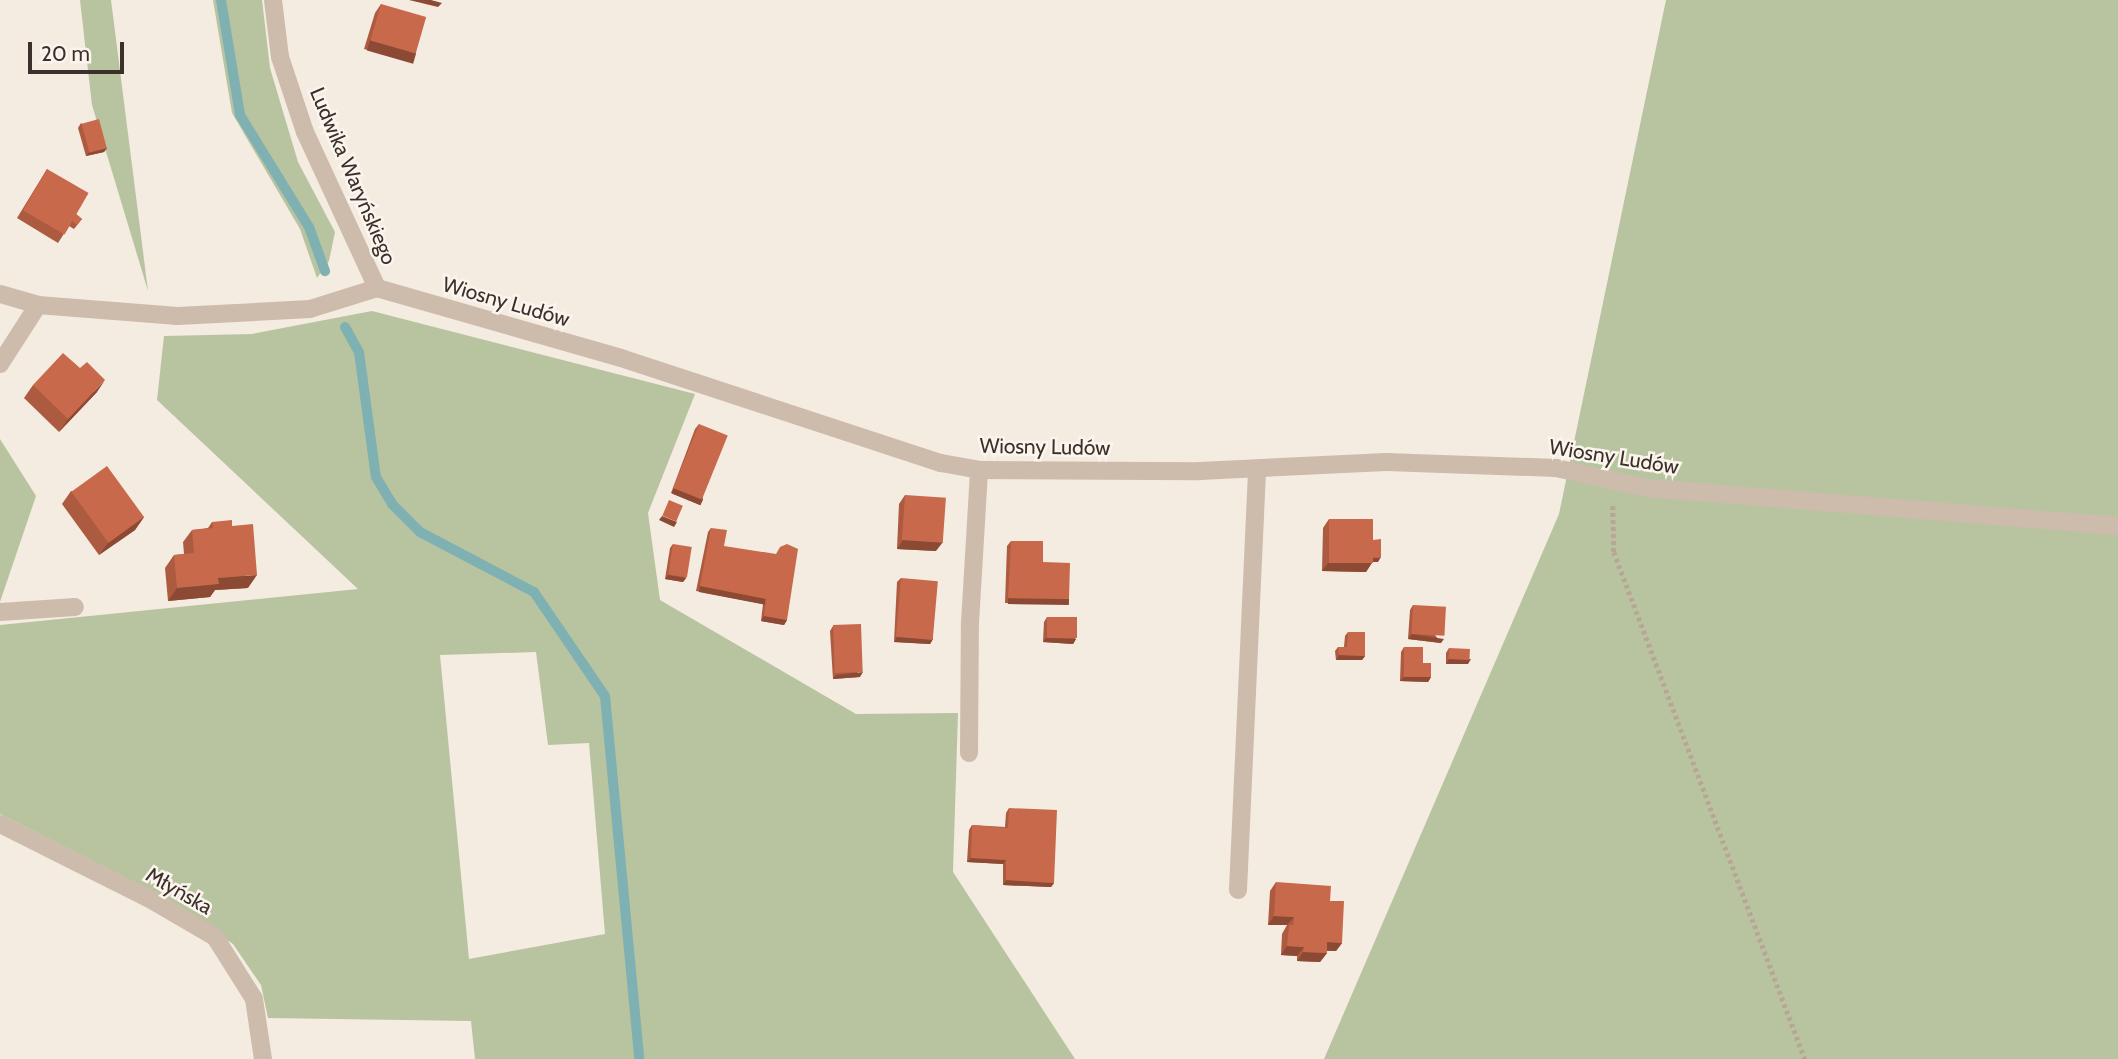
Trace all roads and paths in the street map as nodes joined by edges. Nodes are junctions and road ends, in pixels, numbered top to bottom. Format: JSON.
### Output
{"nodes":[{"id":1,"x":274,"y":0,"type":"edge"},
{"id":2,"x":377,"y":288,"type":"junction"},
{"id":3,"x":0,"y":294,"type":"edge"},
{"id":4,"x":38,"y":305,"type":"junction"},
{"id":5,"x":0,"y":364,"type":"edge"},
{"id":6,"x":1257,"y":468,"type":"junction"},
{"id":7,"x":979,"y":470,"type":"junction"},
{"id":8,"x":1612,"y":481,"type":"junction"},
{"id":9,"x":2118,"y":526,"type":"edge"},
{"id":10,"x":75,"y":607,"type":"dead end"},
{"id":11,"x":0,"y":612,"type":"edge"},
{"id":12,"x":969,"y":753,"type":"dead end"},
{"id":13,"x":0,"y":824,"type":"edge"},
{"id":14,"x":1238,"y":890,"type":"dead end"},
{"id":15,"x":263,"y":1059,"type":"edge"},
{"id":16,"x":1805,"y":1059,"type":"edge"}],
"edges":[{"from":1,"to":2,"type":"street","name":"Ludwika Waryńskiego"},
{"from":2,"to":4,"type":"street"},
{"from":2,"to":7,"type":"street","name":"Wiosny Ludów"},
{"from":3,"to":4,"type":"street"},
{"from":4,"to":5,"type":"street"},
{"from":6,"to":7,"type":"street","name":"Wiosny Ludów"},
{"from":6,"to":8,"type":"street","name":"Wiosny Ludów"},
{"from":6,"to":14,"type":"street"},
{"from":7,"to":12,"type":"street"},
{"from":8,"to":9,"type":"street","name":"Wiosny Ludów"},
{"from":8,"to":16,"type":"path"},
{"from":10,"to":11,"type":"street"},
{"from":13,"to":15,"type":"street","name":"Młyńska"}]}
